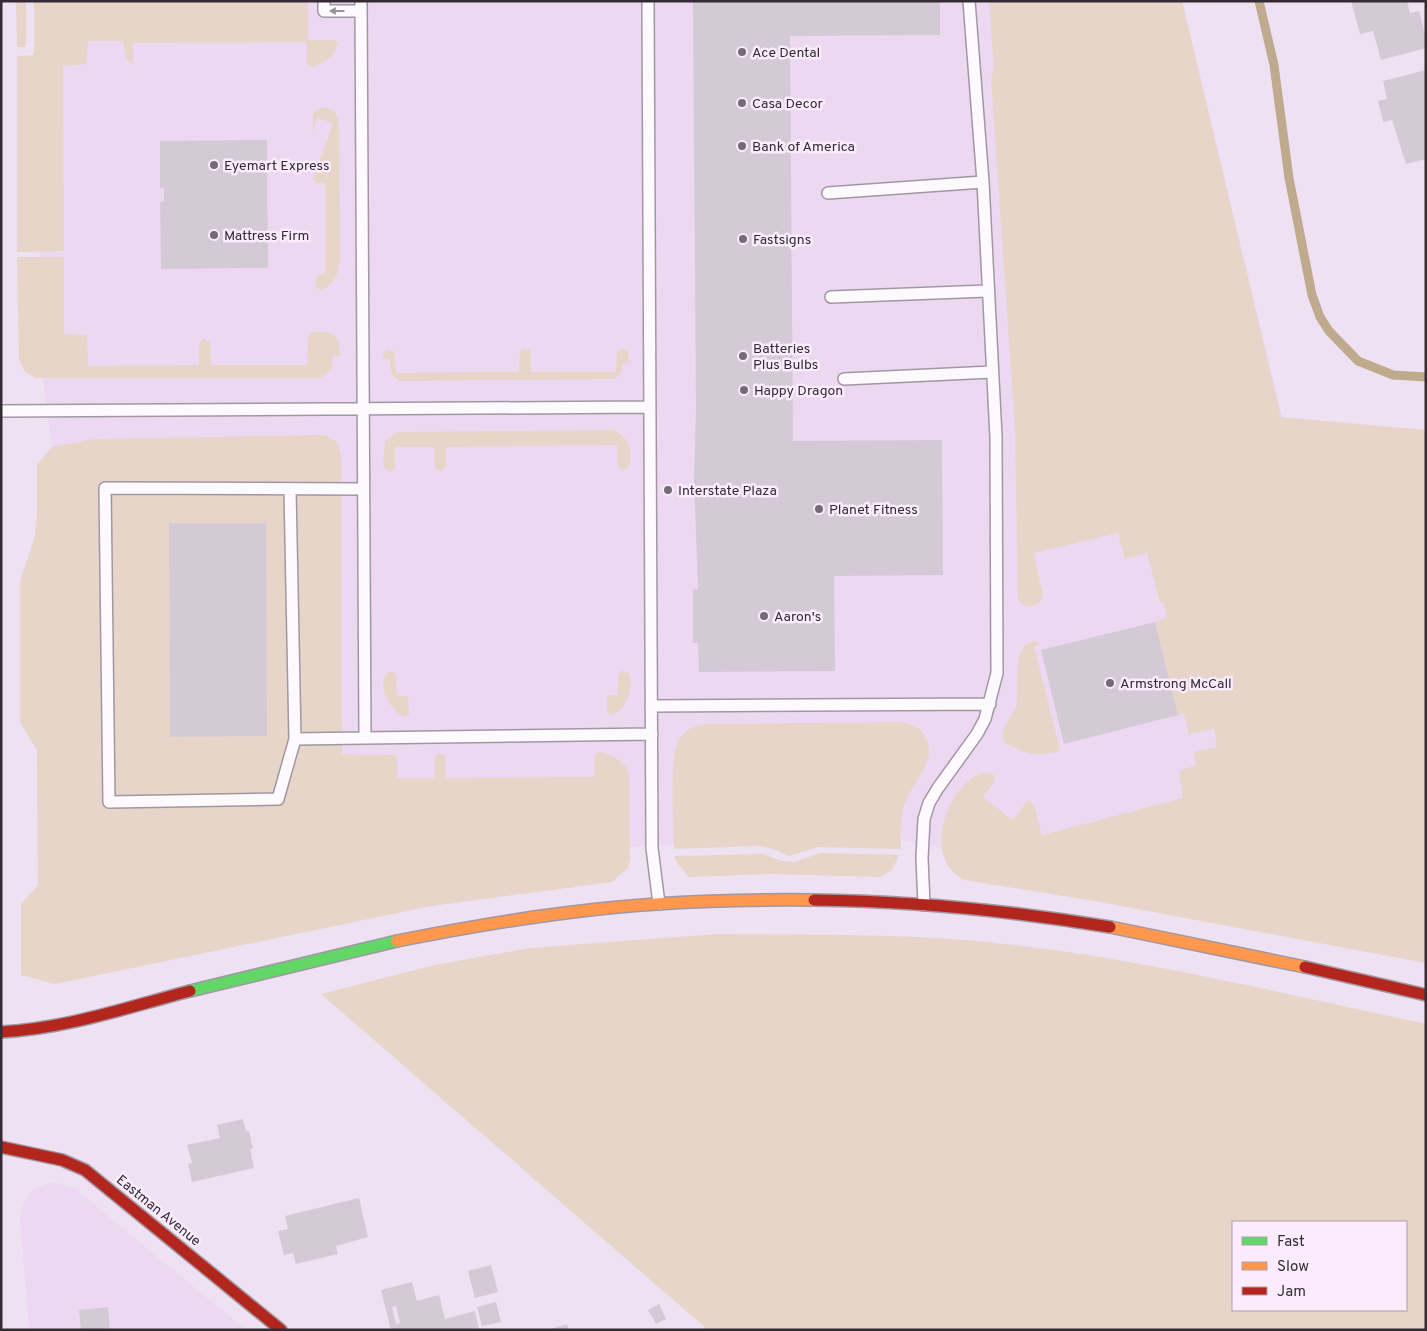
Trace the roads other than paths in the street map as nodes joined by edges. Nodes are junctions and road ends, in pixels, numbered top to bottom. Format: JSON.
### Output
{"nodes":[{"id":1,"x":324,"y":1,"type":"edge"},
{"id":2,"x":648,"y":1,"type":"edge"},
{"id":3,"x":969,"y":1,"type":"edge"},
{"id":4,"x":361,"y":6,"type":"edge"},
{"id":5,"x":982,"y":182,"type":"junction"},
{"id":6,"x":828,"y":192,"type":"dead end"},
{"id":7,"x":987,"y":291,"type":"junction"},
{"id":8,"x":831,"y":297,"type":"dead end"},
{"id":9,"x":992,"y":372,"type":"junction"},
{"id":10,"x":844,"y":378,"type":"dead end"},
{"id":11,"x":650,"y":407,"type":"junction"},
{"id":12,"x":363,"y":408,"type":"junction"},
{"id":13,"x":1,"y":411,"type":"edge"},
{"id":14,"x":290,"y":489,"type":"junction"},
{"id":15,"x":363,"y":489,"type":"junction"},
{"id":16,"x":990,"y":704,"type":"junction"},
{"id":17,"x":652,"y":706,"type":"junction"},
{"id":18,"x":652,"y":734,"type":"junction"},
{"id":19,"x":365,"y":738,"type":"junction"},
{"id":20,"x":295,"y":740,"type":"junction"},
{"id":21,"x":659,"y":904,"type":"junction"},
{"id":22,"x":924,"y":905,"type":"junction"},
{"id":23,"x":1426,"y":995,"type":"edge"},
{"id":24,"x":1,"y":1032,"type":"edge"},
{"id":25,"x":1,"y":1147,"type":"edge"},
{"id":26,"x":281,"y":1330,"type":"edge"}],
"edges":[{"from":4,"to":1,"type":"lane","one_way":true},
{"from":2,"to":11,"type":"lane"},
{"from":3,"to":5,"type":"lane"},
{"from":4,"to":12,"type":"lane"},
{"from":5,"to":6,"type":"lane"},
{"from":5,"to":7,"type":"lane"},
{"from":7,"to":8,"type":"lane"},
{"from":7,"to":9,"type":"lane"},
{"from":9,"to":10,"type":"lane"},
{"from":9,"to":16,"type":"lane"},
{"from":11,"to":12,"type":"lane"},
{"from":11,"to":17,"type":"lane"},
{"from":12,"to":13,"type":"lane"},
{"from":12,"to":15,"type":"lane"},
{"from":14,"to":15,"type":"lane"},
{"from":14,"to":20,"type":"lane"},
{"from":14,"to":20,"type":"lane"},
{"from":15,"to":19,"type":"lane"},
{"from":16,"to":17,"type":"lane"},
{"from":16,"to":22,"type":"lane"},
{"from":17,"to":18,"type":"lane"},
{"from":18,"to":19,"type":"lane"},
{"from":18,"to":21,"type":"lane"},
{"from":19,"to":20,"type":"lane"},
{"from":21,"to":22,"type":"main road"},
{"from":21,"to":24,"type":"main road"},
{"from":22,"to":23,"type":"main road"},
{"from":25,"to":26,"type":"main road","name":"Eastman Avenue"}]}
